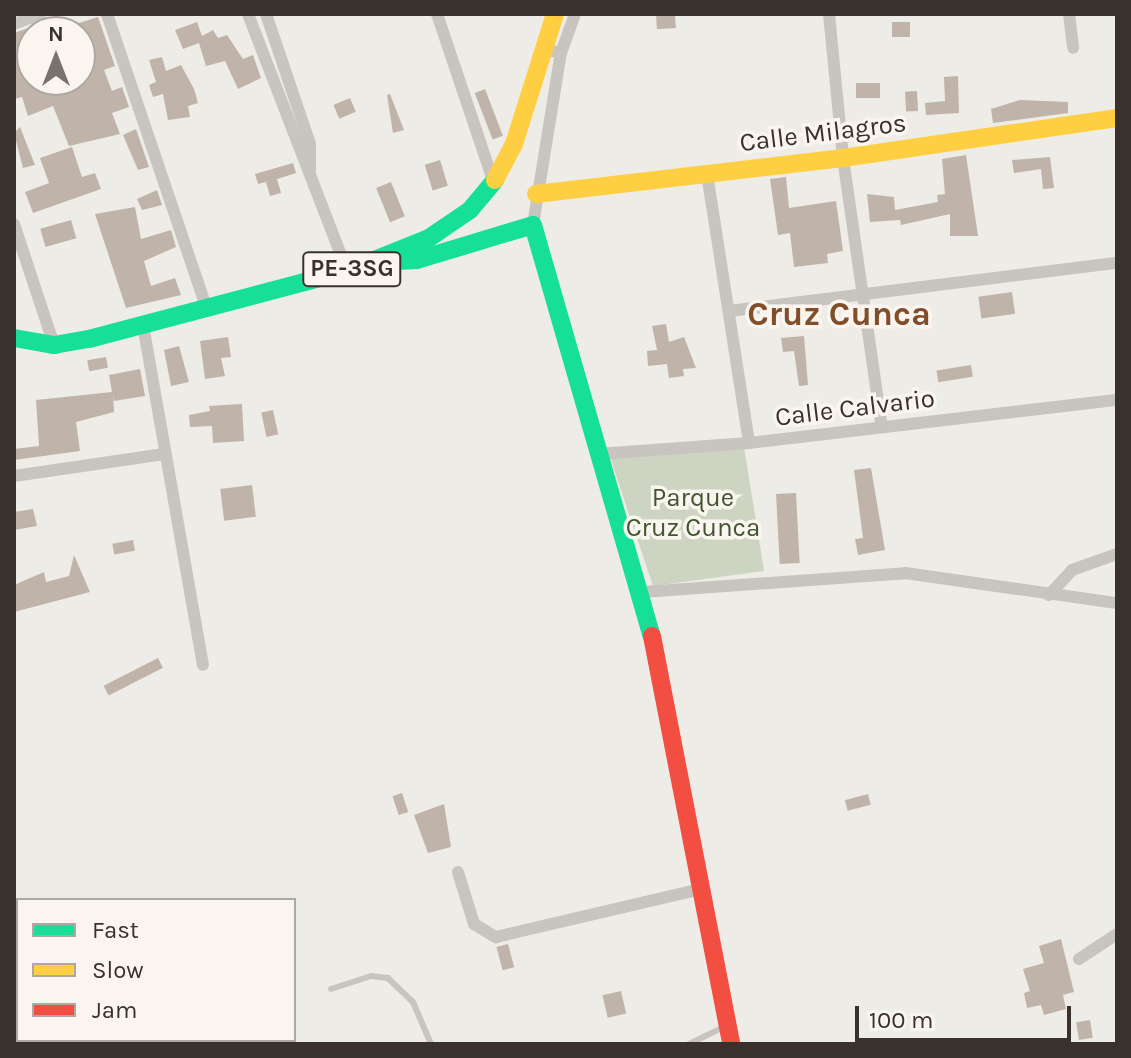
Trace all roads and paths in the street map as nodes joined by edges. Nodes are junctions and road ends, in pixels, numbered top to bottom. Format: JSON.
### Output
{"nodes":[{"id":1,"x":40,"y":14,"type":"edge"},
{"id":2,"x":107,"y":14,"type":"edge"},
{"id":3,"x":248,"y":14,"type":"edge"},
{"id":4,"x":266,"y":14,"type":"edge"},
{"id":5,"x":437,"y":14,"type":"edge"},
{"id":6,"x":555,"y":14,"type":"edge"},
{"id":7,"x":575,"y":14,"type":"edge"},
{"id":8,"x":829,"y":14,"type":"edge"},
{"id":9,"x":836,"y":14,"type":"edge"},
{"id":10,"x":1069,"y":14,"type":"edge"},
{"id":11,"x":14,"y":24,"type":"edge"},
{"id":12,"x":1073,"y":48,"type":"dead end"},
{"id":13,"x":553,"y":51,"type":"junction"},
{"id":14,"x":280,"y":60,"type":"junction"},
{"id":15,"x":266,"y":65,"type":"junction"},
{"id":16,"x":1117,"y":118,"type":"edge"},
{"id":17,"x":843,"y":158,"type":"junction"},
{"id":18,"x":310,"y":171,"type":"junction"},
{"id":19,"x":707,"y":174,"type":"junction"},
{"id":20,"x":494,"y":183,"type":"junction"},
{"id":21,"x":536,"y":194,"type":"junction"},
{"id":22,"x":14,"y":224,"type":"edge"},
{"id":23,"x":533,"y":225,"type":"junction"},
{"id":24,"x":374,"y":262,"type":"junction"},
{"id":25,"x":1117,"y":263,"type":"edge"},
{"id":26,"x":347,"y":271,"type":"junction"},
{"id":27,"x":865,"y":295,"type":"junction"},
{"id":28,"x":207,"y":310,"type":"junction"},
{"id":29,"x":729,"y":311,"type":"junction"},
{"id":30,"x":143,"y":325,"type":"junction"},
{"id":31,"x":15,"y":341,"type":"edge"},
{"id":32,"x":54,"y":345,"type":"junction"},
{"id":33,"x":1117,"y":400,"type":"edge"},
{"id":34,"x":882,"y":427,"type":"junction"},
{"id":35,"x":749,"y":443,"type":"junction"},
{"id":36,"x":164,"y":454,"type":"junction"},
{"id":37,"x":598,"y":454,"type":"junction"},
{"id":38,"x":14,"y":476,"type":"edge"},
{"id":39,"x":1117,"y":554,"type":"edge"},
{"id":40,"x":643,"y":592,"type":"junction"},
{"id":41,"x":1049,"y":595,"type":"junction"},
{"id":42,"x":1117,"y":603,"type":"edge"},
{"id":43,"x":203,"y":665,"type":"dead end"},
{"id":44,"x":458,"y":872,"type":"dead end"},
{"id":45,"x":700,"y":889,"type":"junction"},
{"id":46,"x":1117,"y":934,"type":"edge"},
{"id":47,"x":1079,"y":959,"type":"dead end"},
{"id":48,"x":331,"y":989,"type":"dead end"},
{"id":49,"x":727,"y":1025,"type":"junction"},
{"id":50,"x":431,"y":1044,"type":"edge"},
{"id":51,"x":689,"y":1044,"type":"edge"},
{"id":52,"x":731,"y":1044,"type":"edge"}],
"edges":[{"from":1,"to":11,"type":"street"},
{"from":2,"to":28,"type":"street"},
{"from":3,"to":15,"type":"street"},
{"from":4,"to":14,"type":"street"},
{"from":5,"to":20,"type":"street"},
{"from":6,"to":13,"type":"street","number":"PE-3SG"},
{"from":7,"to":13,"type":"street"},
{"from":8,"to":9,"type":"street"},
{"from":8,"to":17,"type":"street"},
{"from":10,"to":12,"type":"street"},
{"from":13,"to":20,"type":"street","number":"PE-3SG"},
{"from":13,"to":21,"type":"street"},
{"from":14,"to":15,"type":"street"},
{"from":14,"to":18,"type":"street"},
{"from":15,"to":18,"type":"street"},
{"from":16,"to":17,"type":"street","name":"Calle Milagros"},
{"from":17,"to":19,"type":"street","name":"Calle Milagros"},
{"from":17,"to":27,"type":"street"},
{"from":18,"to":26,"type":"street"},
{"from":19,"to":21,"type":"street","name":"Calle Milagros"},
{"from":19,"to":29,"type":"street"},
{"from":20,"to":24,"type":"street","number":"PE-3SG"},
{"from":21,"to":23,"type":"street"},
{"from":22,"to":32,"type":"street"},
{"from":23,"to":24,"type":"street"},
{"from":23,"to":37,"type":"street"},
{"from":24,"to":26,"type":"street","number":"PE-3SG"},
{"from":25,"to":27,"type":"street"},
{"from":26,"to":28,"type":"street","number":"PE-3SG"},
{"from":27,"to":29,"type":"street"},
{"from":27,"to":34,"type":"street"},
{"from":28,"to":30,"type":"street","number":"PE-3SG"},
{"from":29,"to":35,"type":"street"},
{"from":30,"to":32,"type":"street","number":"PE-3SG"},
{"from":30,"to":36,"type":"street"},
{"from":31,"to":32,"type":"street","number":"PE-3SG"},
{"from":33,"to":34,"type":"street","name":"Calle Calvario"},
{"from":34,"to":35,"type":"street","name":"Calle Calvario"},
{"from":35,"to":37,"type":"street","name":"Calle Calvario"},
{"from":36,"to":38,"type":"street"},
{"from":36,"to":43,"type":"street"},
{"from":37,"to":40,"type":"street"},
{"from":39,"to":41,"type":"street"},
{"from":40,"to":41,"type":"street"},
{"from":40,"to":45,"type":"street"},
{"from":41,"to":42,"type":"street"},
{"from":44,"to":45,"type":"street"},
{"from":45,"to":49,"type":"street"},
{"from":46,"to":47,"type":"street"},
{"from":48,"to":50,"type":"lane"},
{"from":49,"to":51,"type":"lane"},
{"from":49,"to":52,"type":"street"}]}
